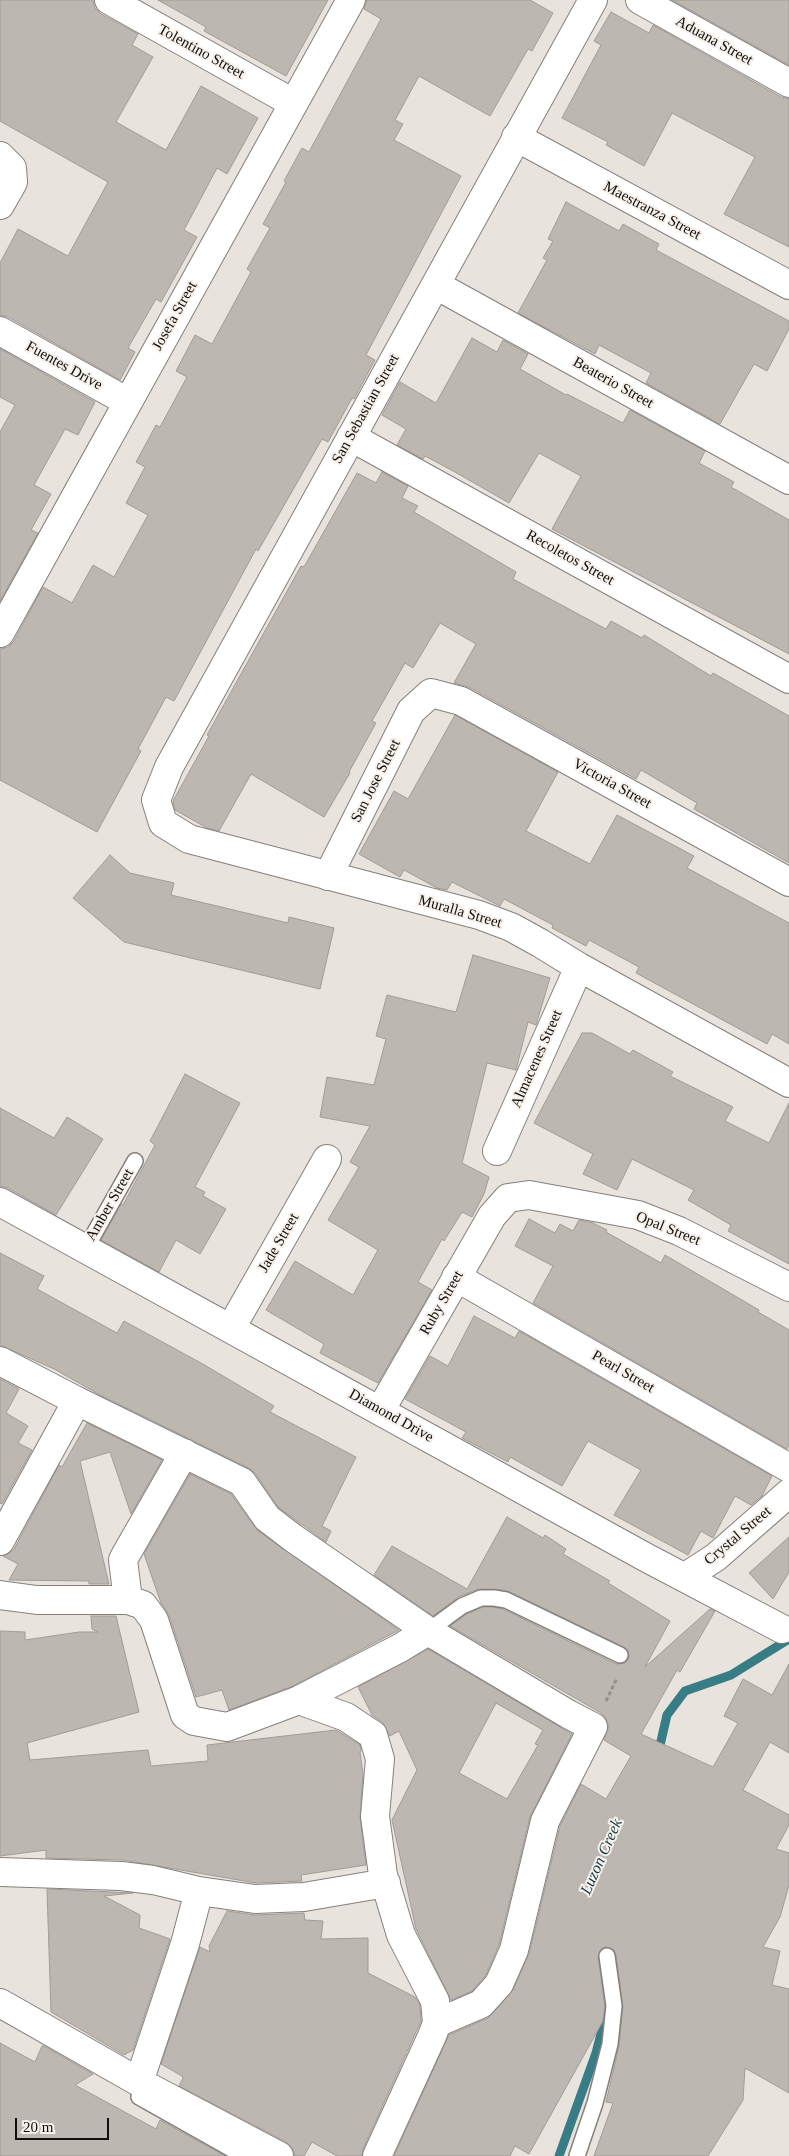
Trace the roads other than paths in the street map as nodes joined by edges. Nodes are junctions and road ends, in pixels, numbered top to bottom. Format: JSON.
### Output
{"nodes":[{"id":1,"x":109,"y":0,"type":"edge"},
{"id":2,"x":352,"y":0,"type":"edge"},
{"id":3,"x":593,"y":0,"type":"edge"},
{"id":4,"x":640,"y":0,"type":"edge"},
{"id":5,"x":789,"y":82,"type":"edge"},
{"id":6,"x":293,"y":103,"type":"junction"},
{"id":7,"x":516,"y":137,"type":"junction"},
{"id":8,"x":0,"y":156,"type":"edge"},
{"id":9,"x":0,"y":205,"type":"edge"},
{"id":10,"x":436,"y":285,"type":"junction"},
{"id":11,"x":789,"y":285,"type":"edge"},
{"id":12,"x":0,"y":331,"type":"edge"},
{"id":13,"x":128,"y":402,"type":"junction"},
{"id":14,"x":350,"y":437,"type":"junction"},
{"id":15,"x":789,"y":480,"type":"edge"},
{"id":16,"x":0,"y":633,"type":"edge"},
{"id":17,"x":789,"y":679,"type":"edge"},
{"id":18,"x":432,"y":693,"type":"joint"},
{"id":19,"x":163,"y":822,"type":"joint"},
{"id":20,"x":328,"y":876,"type":"junction"},
{"id":21,"x":789,"y":882,"type":"edge"},
{"id":22,"x":579,"y":967,"type":"junction"},
{"id":23,"x":789,"y":1083,"type":"edge"},
{"id":24,"x":497,"y":1151,"type":"dead end"},
{"id":25,"x":327,"y":1159,"type":"dead end"},
{"id":26,"x":135,"y":1161,"type":"dead end"},
{"id":27,"x":508,"y":1198,"type":"joint"},
{"id":28,"x":0,"y":1202,"type":"edge"},
{"id":29,"x":85,"y":1250,"type":"junction"},
{"id":30,"x":456,"y":1277,"type":"junction"},
{"id":31,"x":789,"y":1287,"type":"edge"},
{"id":32,"x":231,"y":1328,"type":"junction"},
{"id":33,"x":0,"y":1360,"type":"edge"},
{"id":34,"x":77,"y":1401,"type":"junction"},
{"id":35,"x":380,"y":1411,"type":"junction"},
{"id":36,"x":184,"y":1453,"type":"junction"},
{"id":37,"x":789,"y":1468,"type":"edge"},
{"id":38,"x":789,"y":1493,"type":"edge"},
{"id":39,"x":0,"y":1541,"type":"edge"},
{"id":40,"x":685,"y":1577,"type":"junction"},
{"id":41,"x":0,"y":1595,"type":"edge"},
{"id":42,"x":128,"y":1600,"type":"junction"},
{"id":43,"x":782,"y":1629,"type":"dead end"},
{"id":44,"x":428,"y":1631,"type":"junction"},
{"id":45,"x":620,"y":1655,"type":"road end"},
{"id":46,"x":299,"y":1700,"type":"junction"},
{"id":47,"x":0,"y":1872,"type":"edge"},
{"id":48,"x":386,"y":1883,"type":"junction"},
{"id":49,"x":199,"y":1891,"type":"junction"},
{"id":50,"x":607,"y":1956,"type":"dead end"},
{"id":51,"x":0,"y":2003,"type":"edge"},
{"id":52,"x":0,"y":2018,"type":"edge"},
{"id":53,"x":437,"y":2023,"type":"junction"},
{"id":54,"x":138,"y":2082,"type":"junction"},
{"id":55,"x":244,"y":2156,"type":"edge"},
{"id":56,"x":279,"y":2156,"type":"edge"},
{"id":57,"x":377,"y":2156,"type":"edge"},
{"id":58,"x":577,"y":2156,"type":"edge"}],
"edges":[{"from":1,"to":6,"type":"street","name":"Tolentino Street"},
{"from":2,"to":6,"type":"street","name":"Josefa Street"},
{"from":3,"to":7,"type":"street","name":"San Sebastian Street"},
{"from":4,"to":5,"type":"street","name":"Aduana Street"},
{"from":6,"to":13,"type":"street","name":"Josefa Street"},
{"from":7,"to":10,"type":"street","name":"San Sebastian Street"},
{"from":7,"to":11,"type":"street","name":"Maestranza Street"},
{"from":8,"to":9,"type":"street"},
{"from":10,"to":14,"type":"street","name":"San Sebastian Street"},
{"from":10,"to":15,"type":"street","name":"Beaterio Street"},
{"from":12,"to":13,"type":"street","name":"Fuentes Drive"},
{"from":13,"to":16,"type":"street","name":"Josefa Street"},
{"from":14,"to":17,"type":"street","name":"Recoletos Street"},
{"from":14,"to":19,"type":"street","name":"San Sebastian Street"},
{"from":18,"to":20,"type":"street","name":"San Jose Street"},
{"from":18,"to":21,"type":"street","name":"Victoria Street"},
{"from":19,"to":20,"type":"street","name":"Muralla Street"},
{"from":20,"to":22,"type":"street","name":"Muralla Street"},
{"from":22,"to":23,"type":"street","name":"Muralla Street"},
{"from":22,"to":24,"type":"street","name":"Almacenes Street"},
{"from":25,"to":32,"type":"street","name":"Jade Street"},
{"from":26,"to":29,"type":"lane","name":"Amber Street"},
{"from":27,"to":30,"type":"street","name":"Ruby Street"},
{"from":27,"to":31,"type":"street","name":"Opal Street"},
{"from":28,"to":29,"type":"street","name":"Diamond Drive"},
{"from":29,"to":32,"type":"street","name":"Diamond Drive"},
{"from":30,"to":35,"type":"street","name":"Ruby Street"},
{"from":30,"to":37,"type":"street","name":"Pearl Street"},
{"from":32,"to":35,"type":"street","name":"Diamond Drive"},
{"from":33,"to":34,"type":"street"},
{"from":34,"to":36,"type":"street"},
{"from":34,"to":39,"type":"street"},
{"from":35,"to":40,"type":"street","name":"Diamond Drive"},
{"from":36,"to":42,"type":"street"},
{"from":36,"to":44,"type":"street"},
{"from":38,"to":40,"type":"street","name":"Crystal Street"},
{"from":40,"to":43,"type":"street","name":"Diamond Drive"},
{"from":41,"to":42,"type":"street"},
{"from":42,"to":46,"type":"street"},
{"from":44,"to":45,"type":"lane"},
{"from":44,"to":46,"type":"street"},
{"from":44,"to":53,"type":"street"},
{"from":46,"to":48,"type":"street"},
{"from":47,"to":49,"type":"street"},
{"from":48,"to":49,"type":"street"},
{"from":48,"to":53,"type":"street"},
{"from":49,"to":54,"type":"street"},
{"from":50,"to":58,"type":"lane"},
{"from":51,"to":54,"type":"street"},
{"from":52,"to":55,"type":"lane"},
{"from":53,"to":57,"type":"street"},
{"from":54,"to":56,"type":"street"}]}
